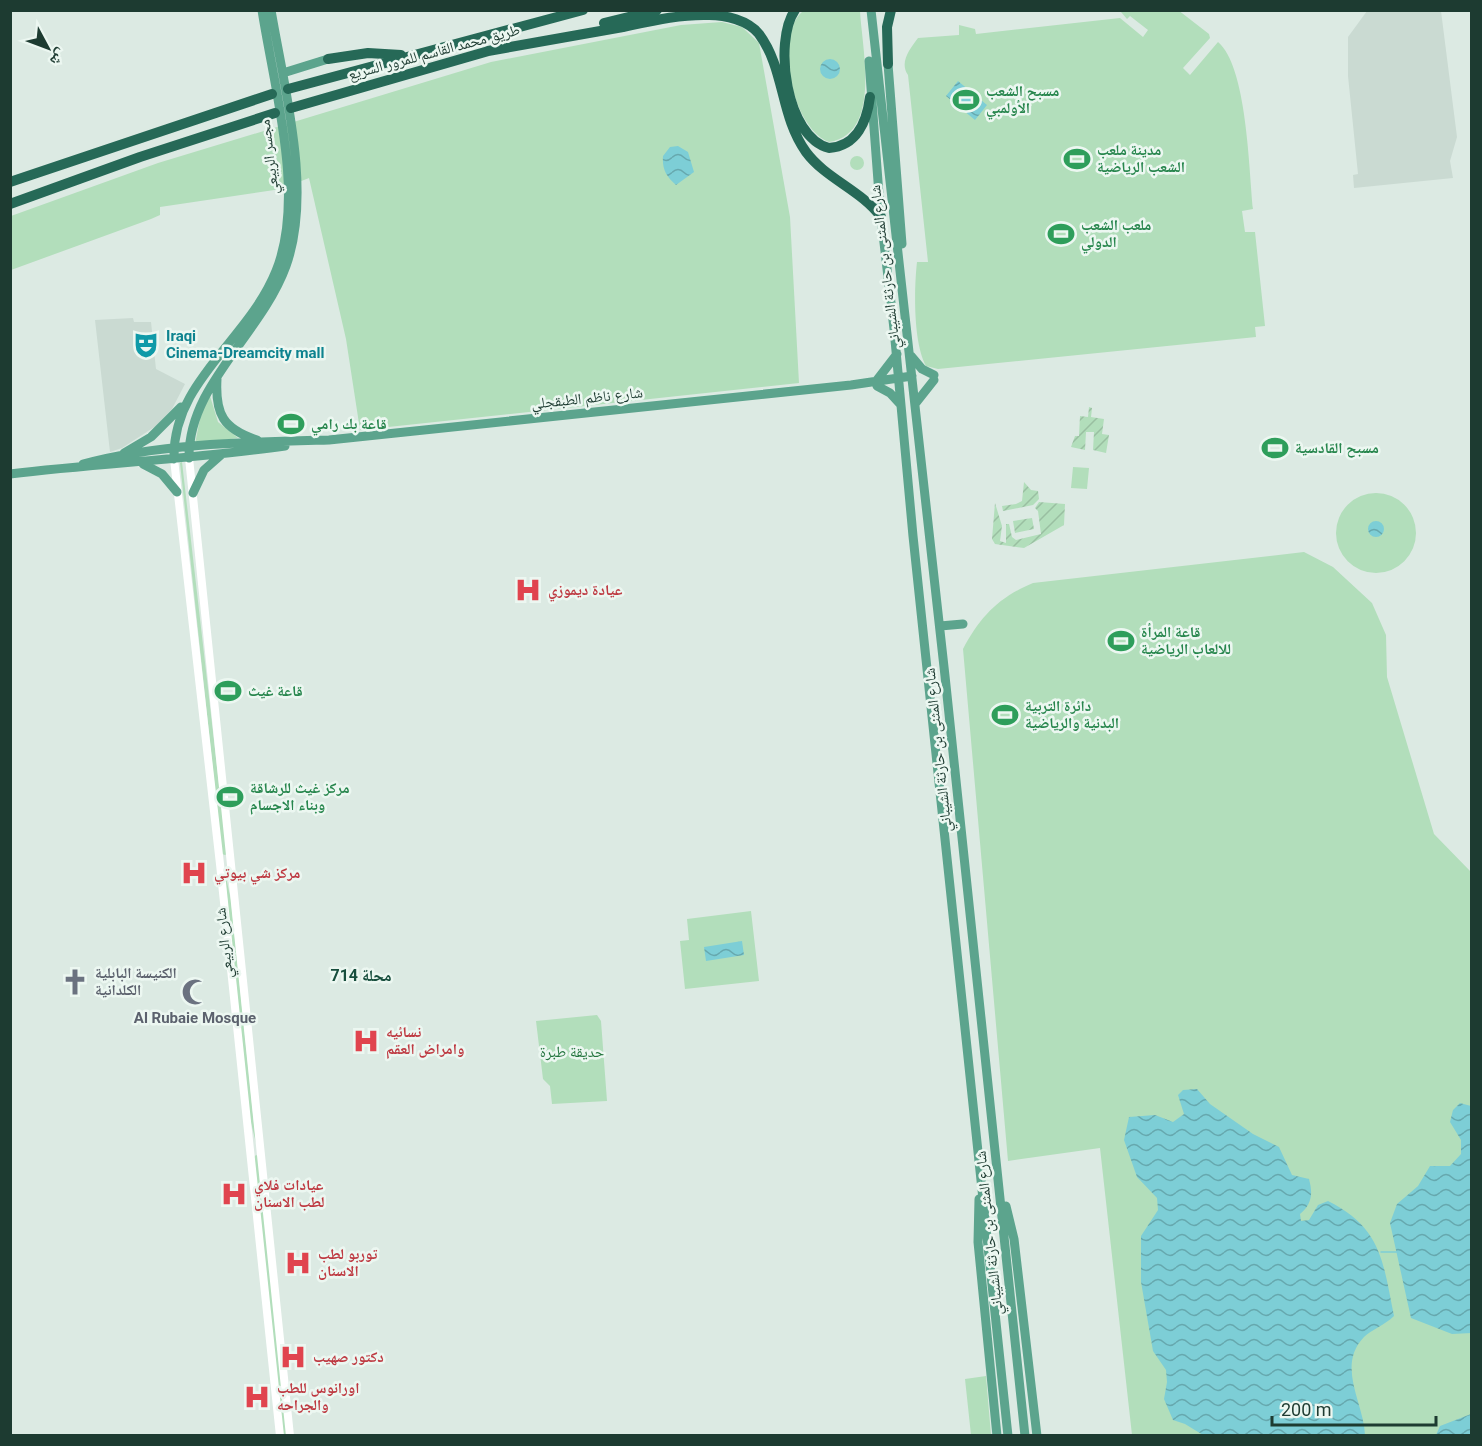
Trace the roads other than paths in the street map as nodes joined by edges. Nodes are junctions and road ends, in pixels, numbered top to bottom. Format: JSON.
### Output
{"nodes":[{"id":1,"x":256,"y":10,"type":"edge"},
{"id":2,"x":262,"y":10,"type":"edge"},
{"id":3,"x":271,"y":10,"type":"edge"},
{"id":4,"x":277,"y":10,"type":"edge"},
{"id":5,"x":583,"y":10,"type":"edge"},
{"id":6,"x":657,"y":10,"type":"edge"},
{"id":7,"x":714,"y":10,"type":"edge"},
{"id":8,"x":795,"y":10,"type":"edge"},
{"id":9,"x":864,"y":10,"type":"edge"},
{"id":10,"x":871,"y":10,"type":"edge"},
{"id":11,"x":891,"y":10,"type":"edge"},
{"id":12,"x":570,"y":13,"type":"edge"},
{"id":13,"x":691,"y":15,"type":"junction"},
{"id":14,"x":488,"y":51,"type":"junction"},
{"id":15,"x":408,"y":55,"type":"junction"},
{"id":16,"x":328,"y":59,"type":"joint"},
{"id":17,"x":872,"y":63,"type":"junction"},
{"id":18,"x":888,"y":64,"type":"joint"},
{"id":19,"x":268,"y":77,"type":"dead end"},
{"id":20,"x":288,"y":89,"type":"dead end"},
{"id":21,"x":272,"y":94,"type":"dead end"},
{"id":22,"x":870,"y":97,"type":"junction"},
{"id":23,"x":291,"y":108,"type":"dead end"},
{"id":24,"x":275,"y":113,"type":"dead end"},
{"id":25,"x":10,"y":182,"type":"edge"},
{"id":26,"x":10,"y":204,"type":"edge"},
{"id":27,"x":881,"y":217,"type":"junction"},
{"id":28,"x":292,"y":227,"type":"junction"},
{"id":29,"x":902,"y":276,"type":"junction"},
{"id":30,"x":897,"y":354,"type":"junction"},
{"id":31,"x":910,"y":354,"type":"junction"},
{"id":32,"x":217,"y":378,"type":"junction"},
{"id":33,"x":913,"y":380,"type":"junction"},
{"id":34,"x":899,"y":381,"type":"junction"},
{"id":35,"x":877,"y":383,"type":"junction"},
{"id":36,"x":194,"y":387,"type":"junction"},
{"id":37,"x":915,"y":404,"type":"junction"},
{"id":38,"x":901,"y":405,"type":"junction"},
{"id":39,"x":326,"y":440,"type":"junction"},
{"id":40,"x":262,"y":441,"type":"junction"},
{"id":41,"x":189,"y":453,"type":"junction"},
{"id":42,"x":174,"y":454,"type":"junction"},
{"id":43,"x":119,"y":455,"type":"junction"},
{"id":44,"x":222,"y":455,"type":"junction"},
{"id":45,"x":134,"y":463,"type":"junction"},
{"id":46,"x":83,"y":464,"type":"junction"},
{"id":47,"x":10,"y":474,"type":"edge"},
{"id":48,"x":177,"y":492,"type":"junction"},
{"id":49,"x":193,"y":493,"type":"junction"},
{"id":50,"x":963,"y":624,"type":"dead end"},
{"id":51,"x":940,"y":626,"type":"junction"},
{"id":52,"x":231,"y":863,"type":"junction"},
{"id":53,"x":220,"y":864,"type":"junction"},
{"id":54,"x":261,"y":1149,"type":"junction"},
{"id":55,"x":250,"y":1151,"type":"junction"},
{"id":56,"x":981,"y":1164,"type":"junction"},
{"id":57,"x":998,"y":1174,"type":"junction"},
{"id":58,"x":280,"y":1436,"type":"edge"},
{"id":59,"x":290,"y":1436,"type":"edge"},
{"id":60,"x":997,"y":1436,"type":"edge"},
{"id":61,"x":1008,"y":1436,"type":"edge"},
{"id":62,"x":1025,"y":1436,"type":"edge"},
{"id":63,"x":1037,"y":1436,"type":"edge"}],
"edges":[{"from":1,"to":19,"type":"main road"},
{"from":2,"to":28,"type":"main road","name":"مجسر الربيعي"},
{"from":3,"to":28,"type":"main road","name":"مجسر الربيعي"},
{"from":4,"to":16,"type":"main road"},
{"from":5,"to":12,"type":"highway","name":"طريق محمد القاسم للمرور السريع"},
{"from":6,"to":14,"type":"highway","name":"طريق محمد القاسم للمرور السريع"},
{"from":7,"to":13,"type":"highway"},
{"from":8,"to":22,"type":"highway"},
{"from":9,"to":17,"type":"main road"},
{"from":10,"to":17,"type":"main road"},
{"from":11,"to":18,"type":"highway"},
{"from":12,"to":15,"type":"highway","name":"طريق محمد القاسم للمرور السريع"},
{"from":13,"to":14,"type":"highway"},
{"from":13,"to":27,"type":"highway"},
{"from":14,"to":23,"type":"highway","name":"طريق محمد القاسم للمرور السريع"},
{"from":15,"to":16,"type":"highway"},
{"from":15,"to":20,"type":"highway","name":"طريق محمد القاسم للمرور السريع"},
{"from":17,"to":22,"type":"main road","name":"شارع المثنى بن حارثة الشيباني"},
{"from":17,"to":29,"type":"main road","name":"شارع المثنى بن حارثة الشيباني"},
{"from":18,"to":29,"type":"main road"},
{"from":21,"to":25,"type":"highway"},
{"from":22,"to":27,"type":"main road","name":"شارع المثنى بن حارثة الشيباني"},
{"from":24,"to":26,"type":"highway"},
{"from":27,"to":30,"type":"main road","name":"شارع المثنى بن حارثة الشيباني"},
{"from":28,"to":32,"type":"main road","name":"مجسر الربيعي"},
{"from":28,"to":36,"type":"main road","name":"مجسر الربيعي"},
{"from":29,"to":31,"type":"main road","name":"شارع المثنى بن حارثة الشيباني"},
{"from":30,"to":34,"type":"main road","name":"شارع المثنى بن حارثة الشيباني"},
{"from":30,"to":35,"type":"main road"},
{"from":31,"to":33,"type":"main road","name":"شارع المثنى بن حارثة الشيباني"},
{"from":31,"to":37,"type":"main road"},
{"from":32,"to":40,"type":"main road"},
{"from":32,"to":41,"type":"main road","name":"مجسر الربيعي"},
{"from":33,"to":34,"type":"main road","name":"شارع ناظم الطبقجلي"},
{"from":33,"to":37,"type":"main road","name":"شارع المثنى بن حارثة الشيباني"},
{"from":34,"to":35,"type":"main road","name":"شارع ناظم الطبقجلي"},
{"from":34,"to":38,"type":"main road","name":"شارع المثنى بن حارثة الشيباني"},
{"from":35,"to":38,"type":"main road"},
{"from":35,"to":39,"type":"main road","name":"شارع ناظم الطبقجلي"},
{"from":36,"to":42,"type":"main road","name":"مجسر الربيعي"},
{"from":36,"to":43,"type":"main road"},
{"from":37,"to":51,"type":"main road","name":"شارع المثنى بن حارثة الشيباني"},
{"from":38,"to":56,"type":"main road","name":"شارع المثنى بن حارثة الشيباني"},
{"from":39,"to":40,"type":"main road","name":"شارع ناظم الطبقجلي"},
{"from":39,"to":44,"type":"main road","name":"شارع ناظم الطبقجلي"},
{"from":40,"to":41,"type":"main road","name":"شارع ناظم الطبقجلي"},
{"from":41,"to":42,"type":"main road","name":"شارع ناظم الطبقجلي"},
{"from":41,"to":44,"type":"main road","name":"شارع ناظم الطبقجلي"},
{"from":41,"to":49,"type":"street","name":"شارع الربيعي"},
{"from":42,"to":43,"type":"main road","name":"شارع ناظم الطبقجلي"},
{"from":42,"to":45,"type":"main road","name":"شارع ناظم الطبقجلي"},
{"from":42,"to":48,"type":"street","name":"شارع الربيعي"},
{"from":43,"to":46,"type":"main road","name":"شارع ناظم الطبقجلي"},
{"from":44,"to":49,"type":"main road"},
{"from":45,"to":46,"type":"main road","name":"شارع ناظم الطبقجلي"},
{"from":45,"to":48,"type":"main road"},
{"from":46,"to":47,"type":"main road","name":"شارع ناظم الطبقجلي"},
{"from":48,"to":53,"type":"street","name":"شارع الربيعي"},
{"from":49,"to":52,"type":"street","name":"شارع الربيعي"},
{"from":50,"to":51,"type":"main road"},
{"from":51,"to":57,"type":"main road","name":"شارع المثنى بن حارثة الشيباني"},
{"from":52,"to":53,"type":"street"},
{"from":52,"to":54,"type":"street","name":"شارع الربيعي"},
{"from":53,"to":55,"type":"street","name":"شارع الربيعي"},
{"from":54,"to":55,"type":"street"},
{"from":54,"to":59,"type":"street","name":"شارع الربيعي"},
{"from":55,"to":58,"type":"street","name":"شارع الربيعي"},
{"from":56,"to":60,"type":"main road"},
{"from":56,"to":61,"type":"main road","name":"شارع المثنى بن حارثة الشيباني"},
{"from":57,"to":62,"type":"main road","name":"شارع المثنى بن حارثة الشيباني"},
{"from":57,"to":63,"type":"main road"}]}
